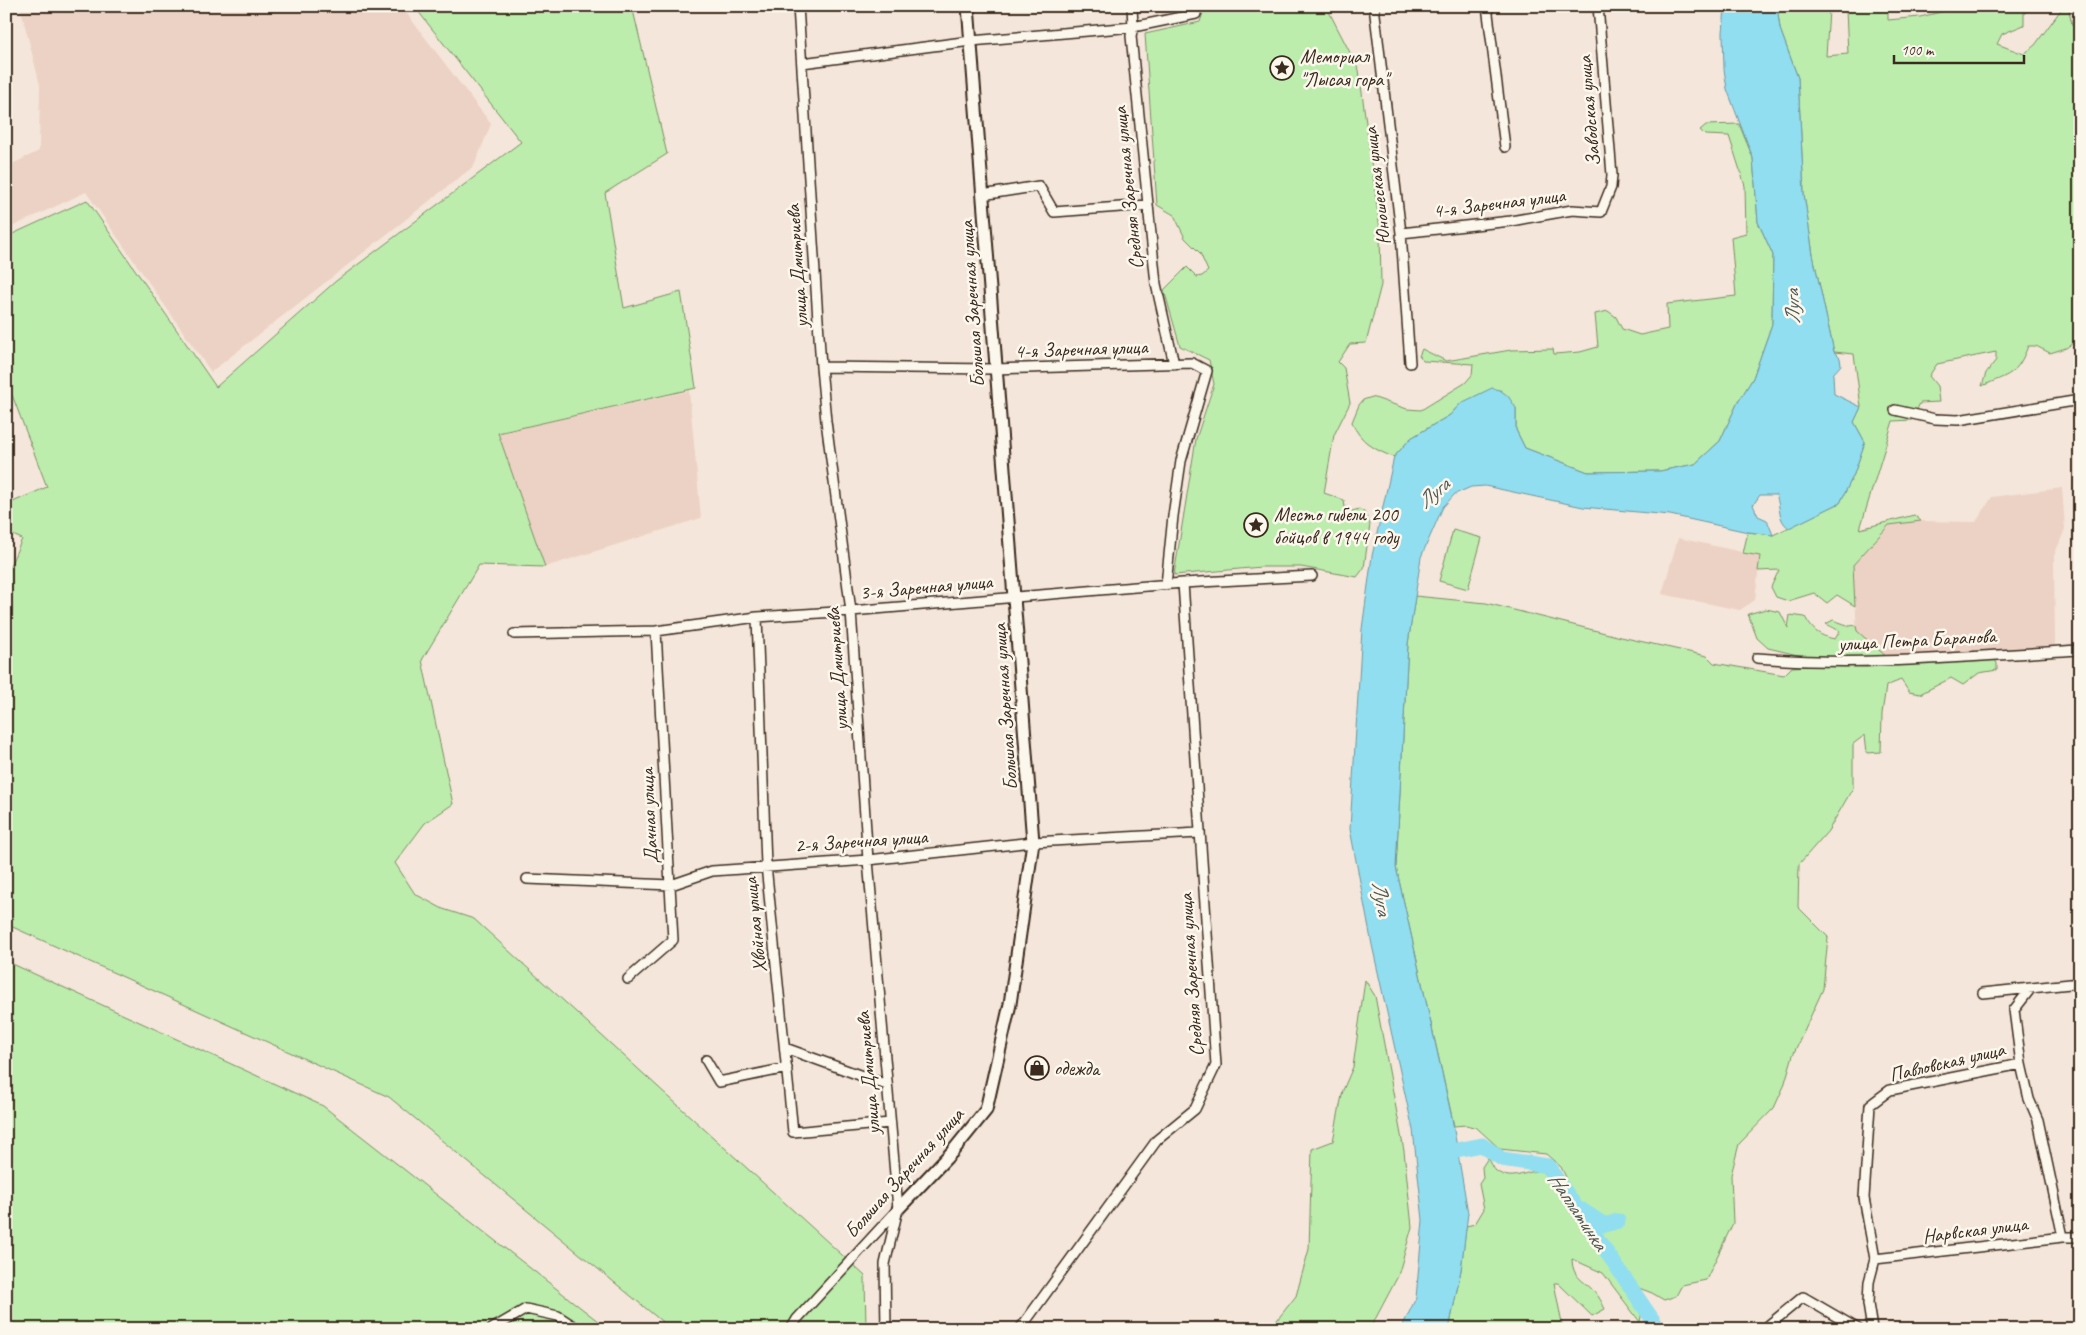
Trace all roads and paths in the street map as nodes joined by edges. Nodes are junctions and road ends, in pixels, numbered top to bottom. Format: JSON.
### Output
{"nodes":[{"id":1,"x":798,"y":6,"type":"edge"},
{"id":2,"x":968,"y":6,"type":"edge"},
{"id":3,"x":1132,"y":6,"type":"edge"},
{"id":4,"x":1374,"y":6,"type":"edge"},
{"id":5,"x":1487,"y":6,"type":"edge"},
{"id":6,"x":1598,"y":6,"type":"edge"},
{"id":7,"x":1196,"y":14,"type":"dead end"},
{"id":8,"x":1133,"y":27,"type":"junction"},
{"id":9,"x":971,"y":41,"type":"junction"},
{"id":10,"x":802,"y":63,"type":"junction"},
{"id":11,"x":1505,"y":148,"type":"dead end"},
{"id":12,"x":982,"y":195,"type":"junction"},
{"id":13,"x":1147,"y":205,"type":"junction"},
{"id":14,"x":1601,"y":212,"type":"joint"},
{"id":15,"x":1401,"y":233,"type":"junction"},
{"id":16,"x":1410,"y":363,"type":"dead end"},
{"id":17,"x":1174,"y":364,"type":"junction"},
{"id":18,"x":821,"y":367,"type":"junction"},
{"id":19,"x":995,"y":369,"type":"junction"},
{"id":20,"x":2080,"y":400,"type":"edge"},
{"id":21,"x":1895,"y":410,"type":"dead end"},
{"id":22,"x":1312,"y":576,"type":"dead end"},
{"id":23,"x":1183,"y":583,"type":"junction"},
{"id":24,"x":1166,"y":585,"type":"junction"},
{"id":25,"x":1015,"y":596,"type":"junction"},
{"id":26,"x":851,"y":611,"type":"junction"},
{"id":27,"x":757,"y":617,"type":"junction"},
{"id":28,"x":656,"y":630,"type":"junction"},
{"id":29,"x":514,"y":634,"type":"dead end"},
{"id":30,"x":2080,"y":650,"type":"edge"},
{"id":31,"x":1757,"y":658,"type":"dead end"},
{"id":32,"x":1199,"y":833,"type":"junction"},
{"id":33,"x":1033,"y":842,"type":"junction"},
{"id":34,"x":868,"y":860,"type":"junction"},
{"id":35,"x":766,"y":866,"type":"junction"},
{"id":36,"x":527,"y":879,"type":"dead end"},
{"id":37,"x":670,"y":885,"type":"junction"},
{"id":38,"x":628,"y":978,"type":"dead end"},
{"id":39,"x":2080,"y":983,"type":"edge"},
{"id":40,"x":2031,"y":988,"type":"junction"},
{"id":41,"x":1983,"y":993,"type":"dead end"},
{"id":42,"x":785,"y":1048,"type":"junction"},
{"id":43,"x":706,"y":1060,"type":"dead end"},
{"id":44,"x":2021,"y":1064,"type":"junction"},
{"id":45,"x":787,"y":1068,"type":"junction"},
{"id":46,"x":887,"y":1085,"type":"junction"},
{"id":47,"x":890,"y":1123,"type":"junction"},
{"id":48,"x":898,"y":1209,"type":"junction"},
{"id":49,"x":2063,"y":1237,"type":"junction"},
{"id":50,"x":2080,"y":1237,"type":"edge"},
{"id":51,"x":1875,"y":1259,"type":"junction"},
{"id":52,"x":492,"y":1329,"type":"edge"},
{"id":53,"x":578,"y":1329,"type":"edge"},
{"id":54,"x":791,"y":1329,"type":"edge"},
{"id":55,"x":886,"y":1329,"type":"edge"},
{"id":56,"x":1020,"y":1329,"type":"edge"},
{"id":57,"x":1764,"y":1329,"type":"edge"},
{"id":58,"x":1858,"y":1329,"type":"edge"},
{"id":59,"x":1872,"y":1329,"type":"edge"}],
"edges":[{"from":1,"to":10,"type":"street","name":"улица Дмитриева"},
{"from":2,"to":9,"type":"street","name":"Большая Заречная улица"},
{"from":3,"to":8,"type":"street","name":"Средняя Заречная улица"},
{"from":4,"to":15,"type":"street","name":"Юношеская улица"},
{"from":5,"to":11,"type":"street"},
{"from":6,"to":14,"type":"street","name":"Заводская улица"},
{"from":7,"to":8,"type":"street"},
{"from":8,"to":9,"type":"street"},
{"from":8,"to":13,"type":"street","name":"Средняя Заречная улица"},
{"from":9,"to":10,"type":"street"},
{"from":9,"to":12,"type":"street","name":"Большая Заречная улица"},
{"from":10,"to":18,"type":"street","name":"улица Дмитриева"},
{"from":12,"to":13,"type":"street"},
{"from":12,"to":19,"type":"street","name":"Большая Заречная улица"},
{"from":13,"to":17,"type":"street","name":"Средняя Заречная улица"},
{"from":14,"to":15,"type":"street","name":"4-я Заречная улица"},
{"from":15,"to":16,"type":"street","name":"Юношеская улица"},
{"from":17,"to":19,"type":"street","name":"4-я Заречная улица"},
{"from":17,"to":24,"type":"street","name":"4-я Заречная улица"},
{"from":18,"to":19,"type":"street","name":"4-я Заречная улица"},
{"from":18,"to":26,"type":"street","name":"улица Дмитриева"},
{"from":19,"to":25,"type":"street","name":"Большая Заречная улица"},
{"from":20,"to":21,"type":"street"},
{"from":22,"to":23,"type":"street","name":"3-я Заречная улица"},
{"from":23,"to":24,"type":"street","name":"3-я Заречная улица"},
{"from":23,"to":32,"type":"street","name":"Средняя Заречная улица"},
{"from":24,"to":25,"type":"street","name":"3-я Заречная улица"},
{"from":25,"to":26,"type":"street","name":"3-я Заречная улица"},
{"from":25,"to":33,"type":"street","name":"Большая Заречная улица"},
{"from":26,"to":27,"type":"street","name":"3-я Заречная улица"},
{"from":26,"to":34,"type":"street","name":"улица Дмитриева"},
{"from":27,"to":28,"type":"street","name":"3-я Заречная улица"},
{"from":27,"to":35,"type":"street","name":"Хвойная улица"},
{"from":28,"to":29,"type":"street","name":"3-я Заречная улица"},
{"from":28,"to":37,"type":"street","name":"Дачная улица"},
{"from":30,"to":31,"type":"street","name":"улица Петра Баранова"},
{"from":32,"to":33,"type":"street","name":"2-я Заречная улица"},
{"from":32,"to":56,"type":"street","name":"Средняя Заречная улица"},
{"from":33,"to":34,"type":"street","name":"2-я Заречная улица"},
{"from":33,"to":48,"type":"street","name":"Большая Заречная улица"},
{"from":34,"to":35,"type":"street","name":"2-я Заречная улица"},
{"from":34,"to":46,"type":"street","name":"улица Дмитриева"},
{"from":35,"to":37,"type":"street","name":"2-я Заречная улица"},
{"from":35,"to":42,"type":"street","name":"Хвойная улица"},
{"from":36,"to":37,"type":"street","name":"2-я Заречная улица"},
{"from":37,"to":38,"type":"street","name":"Дачная улица"},
{"from":39,"to":40,"type":"street"},
{"from":40,"to":41,"type":"street"},
{"from":40,"to":44,"type":"street"},
{"from":42,"to":45,"type":"street","name":"Хвойная улица"},
{"from":42,"to":46,"type":"street"},
{"from":43,"to":45,"type":"street"},
{"from":44,"to":49,"type":"street"},
{"from":44,"to":51,"type":"street","name":"Павловская улица"},
{"from":45,"to":47,"type":"street","name":"Хвойная улица"},
{"from":46,"to":47,"type":"street","name":"улица Дмитриева"},
{"from":47,"to":48,"type":"street","name":"улица Дмитриева"},
{"from":48,"to":54,"type":"street","name":"Большая Заречная улица"},
{"from":48,"to":55,"type":"street","name":"улица Дмитриева"},
{"from":49,"to":50,"type":"street","name":"Нарвская улица"},
{"from":49,"to":51,"type":"street","name":"Нарвская улица"},
{"from":51,"to":59,"type":"street","name":"Павловская улица"},
{"from":52,"to":53,"type":"street"},
{"from":57,"to":58,"type":"street"}]}
